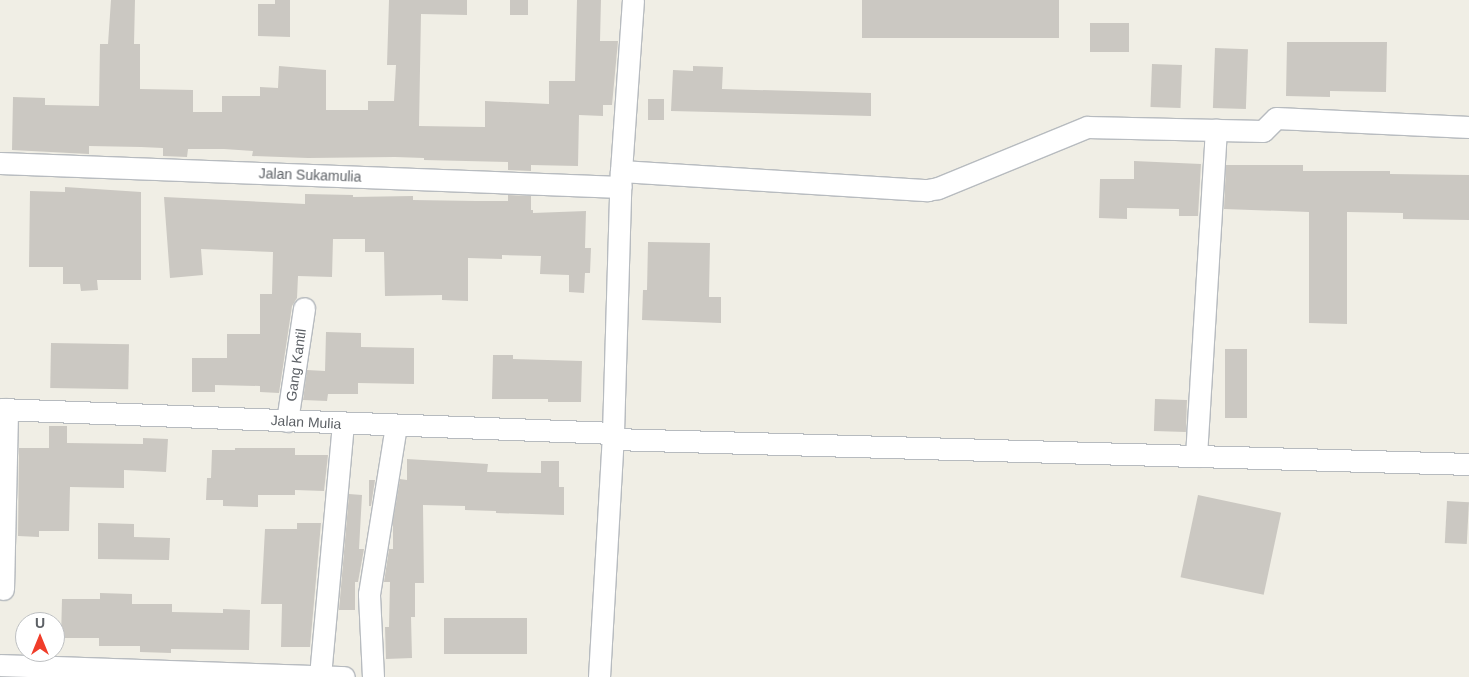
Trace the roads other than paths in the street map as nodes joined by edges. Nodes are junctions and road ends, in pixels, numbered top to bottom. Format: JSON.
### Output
{"nodes":[{"id":1,"x":633,"y":0,"type":"edge"},
{"id":2,"x":1469,"y":127,"type":"edge"},
{"id":3,"x":1216,"y":130,"type":"junction"},
{"id":4,"x":0,"y":162,"type":"edge"},
{"id":5,"x":621,"y":179,"type":"junction"},
{"id":6,"x":304,"y":308,"type":"dead end"},
{"id":7,"x":3,"y":409,"type":"edge"},
{"id":8,"x":287,"y":421,"type":"junction"},
{"id":9,"x":343,"y":424,"type":"junction"},
{"id":10,"x":396,"y":426,"type":"junction"},
{"id":11,"x":613,"y":436,"type":"junction"},
{"id":12,"x":1196,"y":456,"type":"junction"},
{"id":13,"x":1469,"y":464,"type":"edge"},
{"id":14,"x":3,"y":589,"type":"dead end"},
{"id":15,"x":0,"y":664,"type":"edge"},
{"id":16,"x":320,"y":676,"type":"edge"},
{"id":17,"x":344,"y":677,"type":"edge"},
{"id":18,"x":374,"y":677,"type":"edge"},
{"id":19,"x":600,"y":677,"type":"edge"}],
"edges":[{"from":1,"to":5,"type":"street"},
{"from":2,"to":3,"type":"street","name":"Jalan Sukamulia"},
{"from":3,"to":5,"type":"street","name":"Jalan Sukamulia"},
{"from":3,"to":12,"type":"street"},
{"from":4,"to":5,"type":"street","name":"Jalan Sukamulia"},
{"from":5,"to":11,"type":"street"},
{"from":6,"to":8,"type":"street","name":"Gang Kantil"},
{"from":7,"to":8,"type":"street","name":"Jalan Mulia"},
{"from":7,"to":14,"type":"street"},
{"from":8,"to":9,"type":"street","name":"Jalan Mulia"},
{"from":9,"to":10,"type":"street","name":"Jalan Mulia"},
{"from":9,"to":16,"type":"street"},
{"from":10,"to":11,"type":"street","name":"Jalan Mulia"},
{"from":10,"to":18,"type":"street"},
{"from":11,"to":12,"type":"street","name":"Jalan Mulia"},
{"from":11,"to":19,"type":"street"},
{"from":12,"to":13,"type":"street","name":"Jalan Mulia"},
{"from":15,"to":16,"type":"street"},
{"from":16,"to":17,"type":"street"}]}
